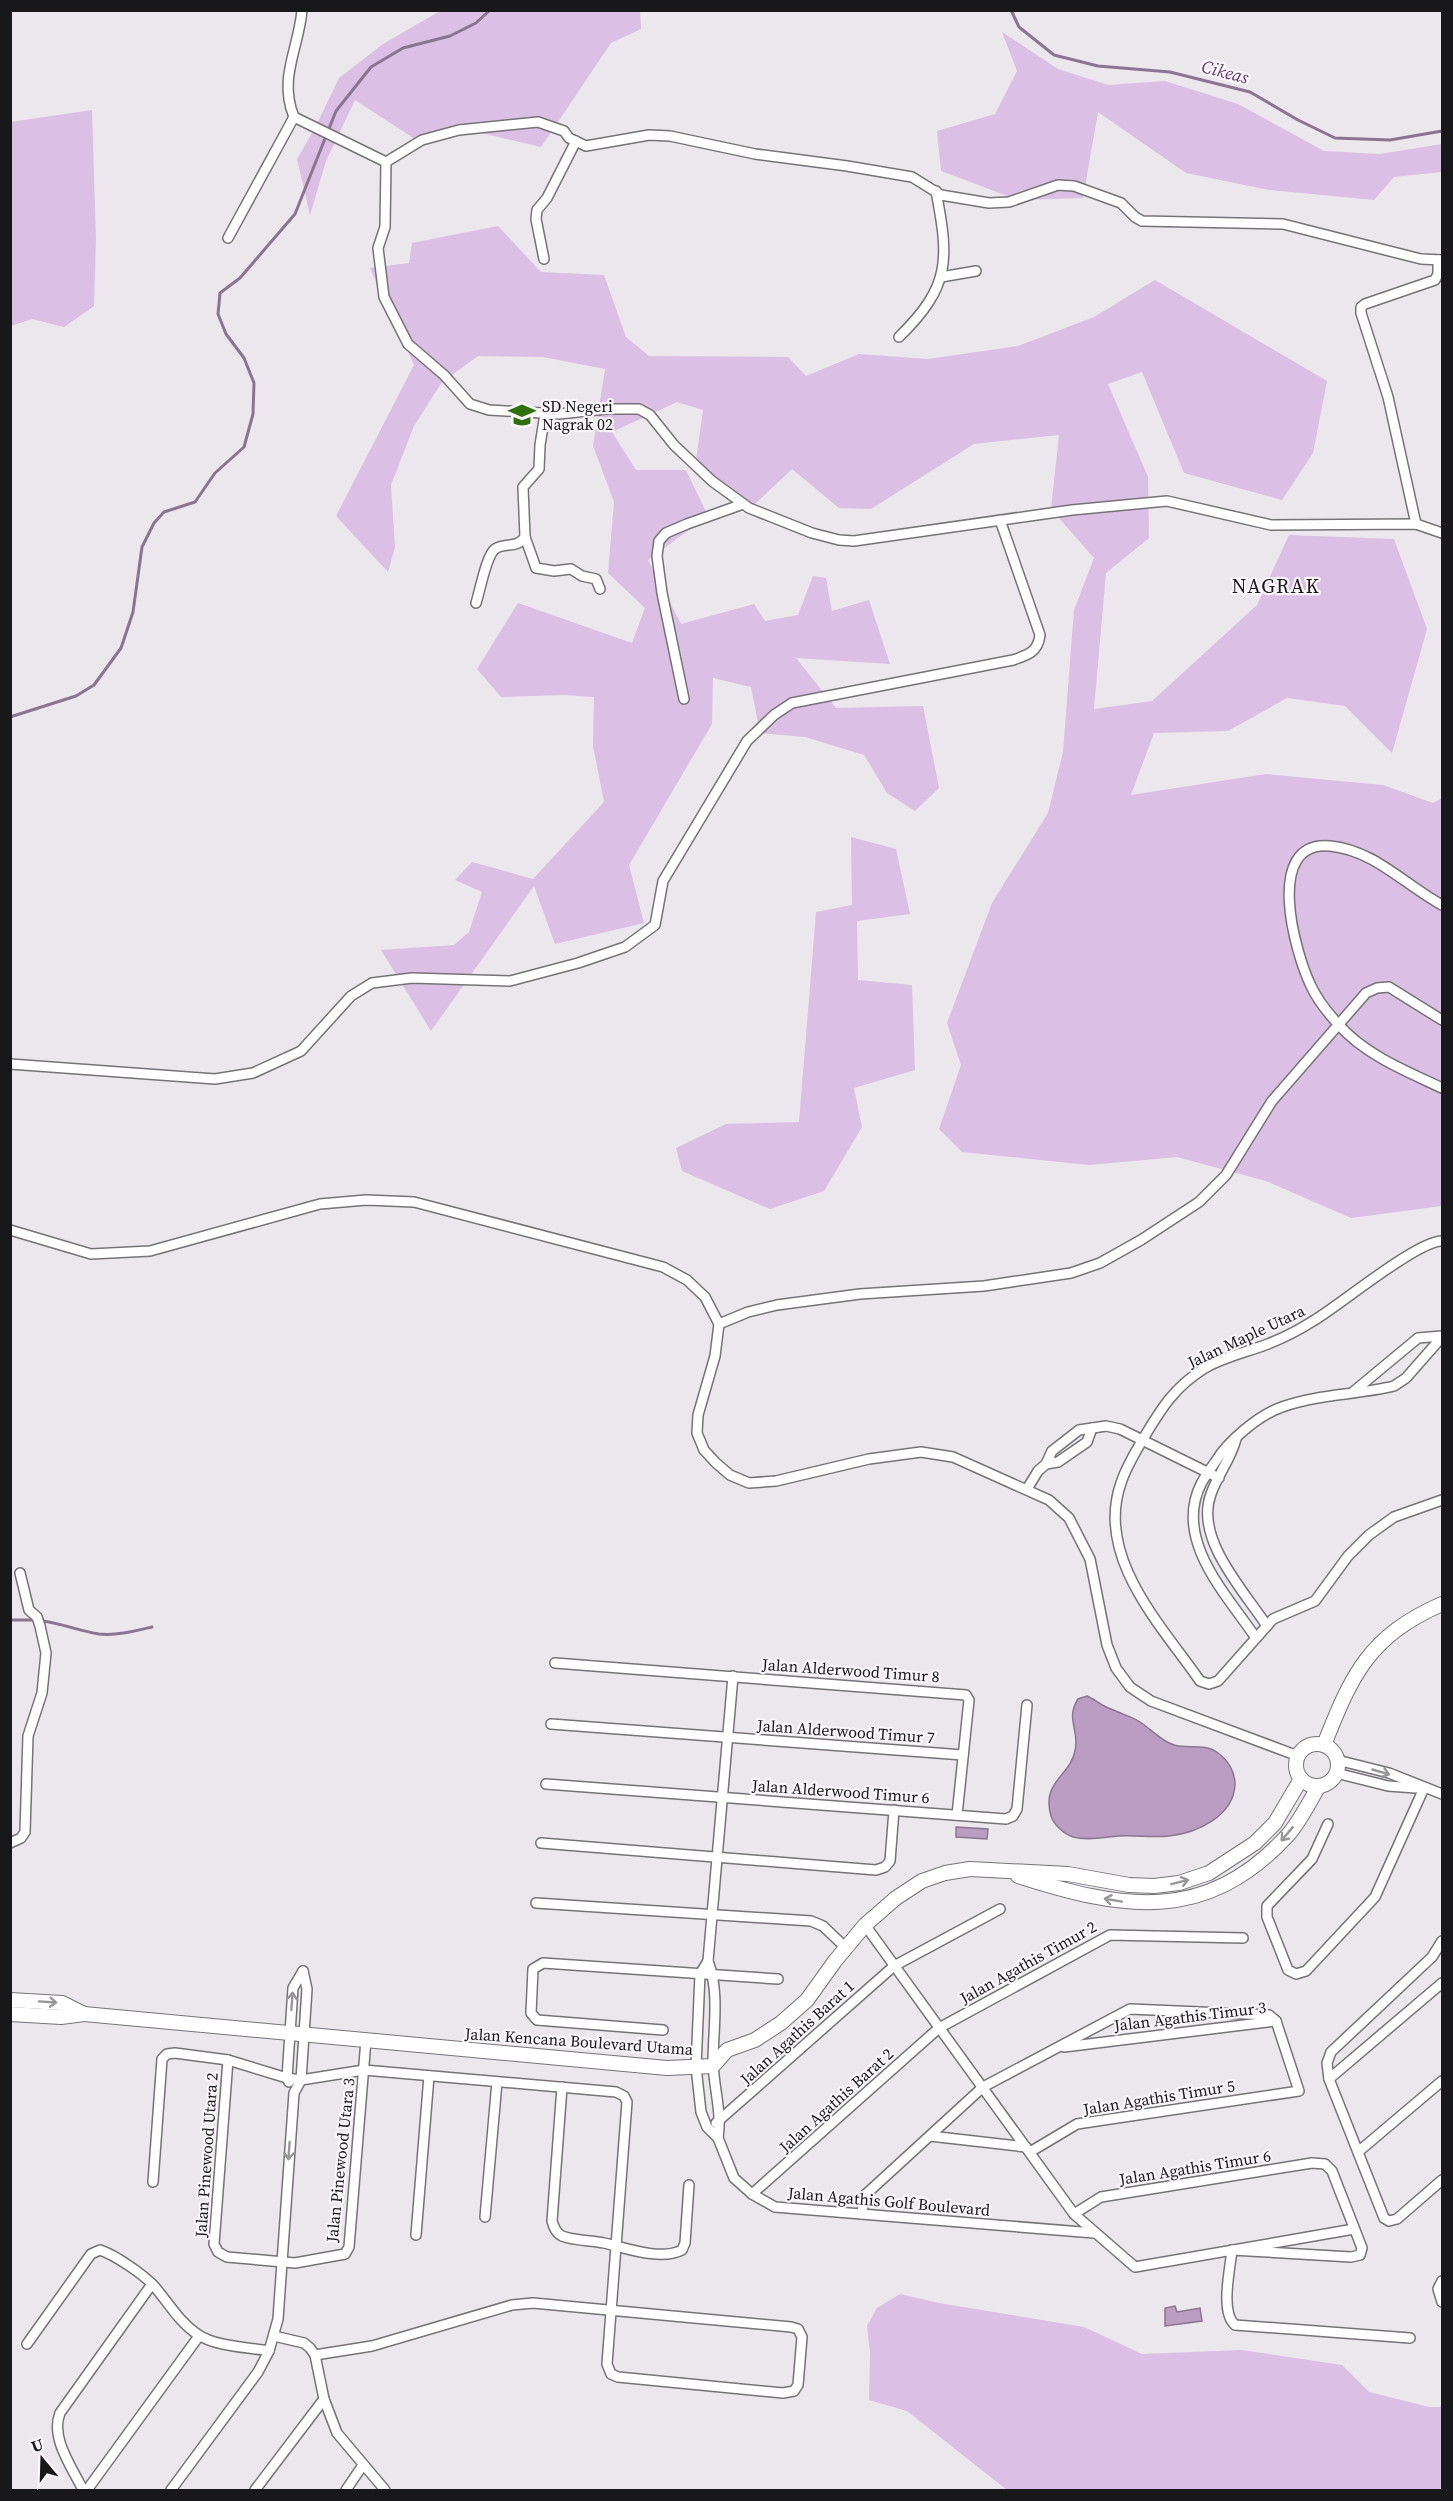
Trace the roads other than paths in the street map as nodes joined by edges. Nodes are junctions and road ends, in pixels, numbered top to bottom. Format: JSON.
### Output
{"nodes":[{"id":1,"x":302,"y":10,"type":"edge"},
{"id":2,"x":294,"y":117,"type":"junction"},
{"id":3,"x":576,"y":141,"type":"junction"},
{"id":4,"x":386,"y":162,"type":"junction"},
{"id":5,"x":936,"y":191,"type":"junction"},
{"id":6,"x":228,"y":238,"type":"dead end"},
{"id":7,"x":544,"y":259,"type":"dead end"},
{"id":8,"x":1440,"y":260,"type":"edge"},
{"id":9,"x":976,"y":271,"type":"dead end"},
{"id":10,"x":941,"y":277,"type":"junction"},
{"id":11,"x":899,"y":337,"type":"dead end"},
{"id":12,"x":544,"y":414,"type":"junction"},
{"id":13,"x":742,"y":504,"type":"junction"},
{"id":14,"x":1000,"y":520,"type":"junction"},
{"id":15,"x":1416,"y":524,"type":"junction"},
{"id":16,"x":1443,"y":533,"type":"edge"},
{"id":17,"x":525,"y":537,"type":"junction"},
{"id":18,"x":600,"y":589,"type":"dead end"},
{"id":19,"x":476,"y":603,"type":"dead end"},
{"id":20,"x":684,"y":699,"type":"dead end"},
{"id":21,"x":1443,"y":905,"type":"edge"},
{"id":22,"x":1443,"y":1020,"type":"edge"},
{"id":23,"x":1338,"y":1025,"type":"junction"},
{"id":24,"x":10,"y":1064,"type":"edge"},
{"id":25,"x":1443,"y":1088,"type":"edge"},
{"id":26,"x":10,"y":1230,"type":"edge"},
{"id":27,"x":1443,"y":1241,"type":"edge"},
{"id":28,"x":718,"y":1324,"type":"junction"},
{"id":29,"x":1443,"y":1337,"type":"edge"},
{"id":30,"x":1351,"y":1394,"type":"junction"},
{"id":31,"x":1236,"y":1439,"type":"junction"},
{"id":32,"x":1142,"y":1440,"type":"junction"},
{"id":33,"x":1208,"y":1473,"type":"junction"},
{"id":34,"x":1219,"y":1478,"type":"junction"},
{"id":35,"x":1027,"y":1489,"type":"junction"},
{"id":36,"x":1443,"y":1500,"type":"edge"},
{"id":37,"x":20,"y":1573,"type":"dead end"},
{"id":38,"x":1443,"y":1604,"type":"edge"},
{"id":39,"x":1267,"y":1626,"type":"junction"},
{"id":40,"x":1256,"y":1638,"type":"junction"},
{"id":41,"x":555,"y":1663,"type":"dead end"},
{"id":42,"x":733,"y":1676,"type":"junction"},
{"id":43,"x":1027,"y":1705,"type":"dead end"},
{"id":44,"x":551,"y":1724,"type":"dead end"},
{"id":45,"x":728,"y":1737,"type":"junction"},
{"id":46,"x":1324,"y":1745,"type":"junction"},
{"id":47,"x":963,"y":1755,"type":"junction"},
{"id":48,"x":1298,"y":1756,"type":"junction"},
{"id":49,"x":1337,"y":1766,"type":"junction"},
{"id":50,"x":1302,"y":1779,"type":"junction"},
{"id":51,"x":546,"y":1784,"type":"dead end"},
{"id":52,"x":1319,"y":1786,"type":"junction"},
{"id":53,"x":1424,"y":1788,"type":"junction"},
{"id":54,"x":1443,"y":1794,"type":"edge"},
{"id":55,"x":722,"y":1797,"type":"junction"},
{"id":56,"x":894,"y":1810,"type":"junction"},
{"id":57,"x":957,"y":1815,"type":"junction"},
{"id":58,"x":1328,"y":1824,"type":"dead end"},
{"id":59,"x":10,"y":1843,"type":"edge"},
{"id":60,"x":541,"y":1843,"type":"dead end"},
{"id":61,"x":717,"y":1857,"type":"junction"},
{"id":62,"x":997,"y":1870,"type":"junction"},
{"id":63,"x":536,"y":1904,"type":"dead end"},
{"id":64,"x":1000,"y":1909,"type":"dead end"},
{"id":65,"x":712,"y":1915,"type":"junction"},
{"id":66,"x":866,"y":1925,"type":"junction"},
{"id":67,"x":1243,"y":1938,"type":"dead end"},
{"id":68,"x":1443,"y":1941,"type":"edge"},
{"id":69,"x":846,"y":1948,"type":"junction"},
{"id":70,"x":708,"y":1960,"type":"junction"},
{"id":71,"x":894,"y":1966,"type":"junction"},
{"id":72,"x":699,"y":1974,"type":"junction"},
{"id":73,"x":714,"y":1975,"type":"junction"},
{"id":74,"x":778,"y":1979,"type":"dead end"},
{"id":75,"x":1443,"y":1983,"type":"edge"},
{"id":76,"x":10,"y":2000,"type":"edge"},
{"id":77,"x":10,"y":2014,"type":"edge"},
{"id":78,"x":84,"y":2014,"type":"junction"},
{"id":79,"x":1276,"y":2021,"type":"junction"},
{"id":80,"x":939,"y":2028,"type":"junction"},
{"id":81,"x":663,"y":2030,"type":"dead end"},
{"id":82,"x":297,"y":2034,"type":"junction"},
{"id":83,"x":366,"y":2040,"type":"junction"},
{"id":84,"x":1058,"y":2048,"type":"junction"},
{"id":85,"x":228,"y":2060,"type":"junction"},
{"id":86,"x":713,"y":2066,"type":"junction"},
{"id":87,"x":696,"y":2067,"type":"junction"},
{"id":88,"x":364,"y":2070,"type":"junction"},
{"id":89,"x":429,"y":2076,"type":"junction"},
{"id":90,"x":287,"y":2078,"type":"junction"},
{"id":91,"x":1329,"y":2079,"type":"junction"},
{"id":92,"x":301,"y":2080,"type":"junction"},
{"id":93,"x":1443,"y":2081,"type":"edge"},
{"id":94,"x":497,"y":2082,"type":"junction"},
{"id":95,"x":562,"y":2087,"type":"junction"},
{"id":96,"x":983,"y":2087,"type":"junction"},
{"id":97,"x":294,"y":2093,"type":"junction"},
{"id":98,"x":721,"y":2121,"type":"junction"},
{"id":99,"x":707,"y":2127,"type":"junction"},
{"id":100,"x":930,"y":2136,"type":"junction"},
{"id":101,"x":718,"y":2138,"type":"junction"},
{"id":102,"x":1028,"y":2149,"type":"junction"},
{"id":103,"x":1358,"y":2152,"type":"junction"},
{"id":104,"x":1443,"y":2180,"type":"edge"},
{"id":105,"x":153,"y":2181,"type":"dead end"},
{"id":106,"x":689,"y":2186,"type":"dead end"},
{"id":107,"x":752,"y":2194,"type":"junction"},
{"id":108,"x":862,"y":2214,"type":"junction"},
{"id":109,"x":1074,"y":2214,"type":"junction"},
{"id":110,"x":485,"y":2217,"type":"dead end"},
{"id":111,"x":1354,"y":2229,"type":"junction"},
{"id":112,"x":1094,"y":2233,"type":"junction"},
{"id":113,"x":416,"y":2235,"type":"dead end"},
{"id":114,"x":617,"y":2247,"type":"junction"},
{"id":115,"x":1232,"y":2250,"type":"junction"},
{"id":116,"x":281,"y":2262,"type":"junction"},
{"id":117,"x":1443,"y":2281,"type":"edge"},
{"id":118,"x":152,"y":2284,"type":"junction"},
{"id":119,"x":1443,"y":2302,"type":"edge"},
{"id":120,"x":612,"y":2310,"type":"junction"},
{"id":121,"x":198,"y":2336,"type":"junction"},
{"id":122,"x":274,"y":2336,"type":"junction"},
{"id":123,"x":1410,"y":2338,"type":"dead end"},
{"id":124,"x":27,"y":2344,"type":"dead end"},
{"id":125,"x":269,"y":2351,"type":"junction"},
{"id":126,"x":315,"y":2355,"type":"junction"},
{"id":127,"x":324,"y":2399,"type":"junction"},
{"id":128,"x":363,"y":2464,"type":"junction"},
{"id":129,"x":85,"y":2490,"type":"edge"},
{"id":130,"x":171,"y":2490,"type":"edge"},
{"id":131,"x":255,"y":2490,"type":"edge"},
{"id":132,"x":346,"y":2490,"type":"edge"},
{"id":133,"x":386,"y":2490,"type":"edge"}],
"edges":[{"from":1,"to":2,"type":"street"},
{"from":2,"to":4,"type":"street"},
{"from":2,"to":6,"type":"street"},
{"from":3,"to":4,"type":"street"},
{"from":3,"to":5,"type":"street"},
{"from":3,"to":7,"type":"street"},
{"from":4,"to":12,"type":"street"},
{"from":5,"to":8,"type":"street"},
{"from":5,"to":10,"type":"street"},
{"from":8,"to":15,"type":"street"},
{"from":9,"to":10,"type":"street"},
{"from":10,"to":11,"type":"street"},
{"from":12,"to":13,"type":"street"},
{"from":12,"to":17,"type":"street"},
{"from":13,"to":14,"type":"street"},
{"from":13,"to":20,"type":"street"},
{"from":14,"to":15,"type":"street"},
{"from":14,"to":24,"type":"street"},
{"from":15,"to":16,"type":"street"},
{"from":17,"to":18,"type":"street"},
{"from":17,"to":19,"type":"street"},
{"from":21,"to":23,"type":"street"},
{"from":22,"to":23,"type":"street"},
{"from":23,"to":25,"type":"street"},
{"from":23,"to":28,"type":"street"},
{"from":26,"to":28,"type":"street"},
{"from":27,"to":32,"type":"street","name":"Jalan Maple Utara"},
{"from":28,"to":35,"type":"street"},
{"from":29,"to":30,"type":"street"},
{"from":29,"to":30,"type":"street"},
{"from":30,"to":31,"type":"street"},
{"from":31,"to":33,"type":"street"},
{"from":31,"to":34,"type":"street"},
{"from":32,"to":33,"type":"street"},
{"from":32,"to":35,"type":"street"},
{"from":32,"to":40,"type":"street","name":"Jalan Maple Utara"},
{"from":33,"to":34,"type":"street"},
{"from":33,"to":40,"type":"street"},
{"from":34,"to":39,"type":"street"},
{"from":35,"to":48,"type":"street"},
{"from":36,"to":39,"type":"street"},
{"from":37,"to":59,"type":"street"},
{"from":38,"to":46,"type":"street"},
{"from":39,"to":40,"type":"street"},
{"from":41,"to":42,"type":"street","name":"Jalan Alderwood Timur 8"},
{"from":42,"to":45,"type":"street"},
{"from":42,"to":47,"type":"street","name":"Jalan Alderwood Timur 8"},
{"from":43,"to":57,"type":"street","name":"Jalan Alderwood Timur 6"},
{"from":44,"to":45,"type":"street","name":"Jalan Alderwood Timur 7"},
{"from":45,"to":47,"type":"street","name":"Jalan Alderwood Timur 7"},
{"from":45,"to":55,"type":"street"},
{"from":46,"to":48,"type":"street"},
{"from":46,"to":49,"type":"street"},
{"from":47,"to":57,"type":"street"},
{"from":48,"to":50,"type":"street"},
{"from":49,"to":52,"type":"street"},
{"from":49,"to":53,"type":"street"},
{"from":50,"to":52,"type":"street"},
{"from":62,"to":50,"type":"street","name":"Jalan Kencana Boulevard Utama","one_way":true},
{"from":51,"to":55,"type":"street","name":"Jalan Alderwood Timur 6"},
{"from":52,"to":62,"type":"street","name":"Jalan Kencana Boulevard Utama","one_way":true},
{"from":53,"to":54,"type":"street"},
{"from":53,"to":58,"type":"street"},
{"from":55,"to":56,"type":"street","name":"Jalan Alderwood Timur 6"},
{"from":55,"to":61,"type":"street"},
{"from":56,"to":57,"type":"street","name":"Jalan Alderwood Timur 6"},
{"from":56,"to":61,"type":"street"},
{"from":60,"to":61,"type":"street"},
{"from":61,"to":65,"type":"street"},
{"from":62,"to":66,"type":"street","name":"Jalan Kencana Boulevard Utama"},
{"from":63,"to":65,"type":"street"},
{"from":64,"to":71,"type":"street","name":"Jalan Agathis Barat 1"},
{"from":65,"to":69,"type":"street"},
{"from":65,"to":70,"type":"street"},
{"from":66,"to":69,"type":"street","name":"Jalan Kencana Boulevard Utama"},
{"from":66,"to":71,"type":"street"},
{"from":67,"to":80,"type":"street","name":"Jalan Agathis Timur 2"},
{"from":68,"to":91,"type":"street"},
{"from":69,"to":86,"type":"street","name":"Jalan Kencana Boulevard Utama"},
{"from":70,"to":72,"type":"street"},
{"from":70,"to":73,"type":"street"},
{"from":71,"to":80,"type":"street"},
{"from":71,"to":98,"type":"street","name":"Jalan Agathis Barat 1"},
{"from":72,"to":73,"type":"street"},
{"from":72,"to":81,"type":"street"},
{"from":72,"to":87,"type":"street"},
{"from":73,"to":74,"type":"street"},
{"from":73,"to":86,"type":"street"},
{"from":75,"to":91,"type":"street"},
{"from":76,"to":78,"type":"street","name":"Jalan Kencana Boulevard Utama","one_way":true},
{"from":77,"to":78,"type":"street","name":"Jalan Kencana Boulevard Utama"},
{"from":78,"to":82,"type":"street","name":"Jalan Kencana Boulevard Utama"},
{"from":79,"to":84,"type":"street","name":"Jalan Agathis Timur 3"},
{"from":79,"to":84,"type":"street","name":"Jalan Agathis Timur 3"},
{"from":79,"to":102,"type":"street","name":"Jalan Agathis Timur 5"},
{"from":80,"to":96,"type":"street"},
{"from":80,"to":107,"type":"street","name":"Jalan Agathis Barat 2"},
{"from":82,"to":82,"type":"street","one_way":true},
{"from":82,"to":83,"type":"street","name":"Jalan Kencana Boulevard Utama"},
{"from":82,"to":90,"type":"street"},
{"from":82,"to":92,"type":"street"},
{"from":83,"to":87,"type":"street","name":"Jalan Kencana Boulevard Utama"},
{"from":83,"to":88,"type":"street","name":"Jalan Pinewood Utara 3"},
{"from":84,"to":96,"type":"street","name":"Jalan Agathis Timur 3"},
{"from":85,"to":90,"type":"street"},
{"from":85,"to":105,"type":"street"},
{"from":85,"to":116,"type":"street","name":"Jalan Pinewood Utara 2"},
{"from":86,"to":87,"type":"street","name":"Jalan Kencana Boulevard Utama"},
{"from":86,"to":98,"type":"street"},
{"from":87,"to":99,"type":"street"},
{"from":88,"to":89,"type":"street"},
{"from":88,"to":92,"type":"street"},
{"from":88,"to":116,"type":"street","name":"Jalan Pinewood Utara 3"},
{"from":89,"to":94,"type":"street"},
{"from":89,"to":113,"type":"street"},
{"from":90,"to":92,"type":"street"},
{"from":90,"to":97,"type":"street"},
{"from":91,"to":103,"type":"street"},
{"from":92,"to":97,"type":"street"},
{"from":93,"to":103,"type":"street"},
{"from":94,"to":95,"type":"street"},
{"from":94,"to":110,"type":"street"},
{"from":95,"to":114,"type":"street"},
{"from":95,"to":114,"type":"street"},
{"from":96,"to":100,"type":"street","name":"Jalan Agathis Timur 3"},
{"from":96,"to":102,"type":"street"},
{"from":97,"to":116,"type":"street","one_way":true},
{"from":98,"to":99,"type":"street","name":"Jalan Agathis Barat 1"},
{"from":98,"to":101,"type":"street"},
{"from":99,"to":101,"type":"street"},
{"from":100,"to":102,"type":"street"},
{"from":100,"to":108,"type":"street","name":"Jalan Agathis Timur 3"},
{"from":101,"to":107,"type":"street","name":"Jalan Agathis Golf Boulevard"},
{"from":102,"to":109,"type":"street"},
{"from":103,"to":104,"type":"street"},
{"from":106,"to":114,"type":"street"},
{"from":107,"to":108,"type":"street","name":"Jalan Agathis Golf Boulevard"},
{"from":108,"to":112,"type":"street","name":"Jalan Agathis Golf Boulevard"},
{"from":109,"to":111,"type":"street","name":"Jalan Agathis Timur 6"},
{"from":109,"to":112,"type":"street"},
{"from":111,"to":115,"type":"street"},
{"from":111,"to":115,"type":"street"},
{"from":112,"to":115,"type":"street"},
{"from":114,"to":120,"type":"street"},
{"from":115,"to":123,"type":"street"},
{"from":116,"to":122,"type":"street"},
{"from":117,"to":119,"type":"street"},
{"from":118,"to":121,"type":"street"},
{"from":118,"to":124,"type":"street"},
{"from":118,"to":129,"type":"street"},
{"from":120,"to":120,"type":"street"},
{"from":120,"to":126,"type":"street"},
{"from":121,"to":125,"type":"street"},
{"from":121,"to":129,"type":"street"},
{"from":122,"to":125,"type":"street"},
{"from":122,"to":126,"type":"street"},
{"from":125,"to":130,"type":"street"},
{"from":126,"to":127,"type":"street"},
{"from":127,"to":128,"type":"street"},
{"from":127,"to":131,"type":"street"},
{"from":128,"to":132,"type":"street"},
{"from":128,"to":133,"type":"street"}]}
